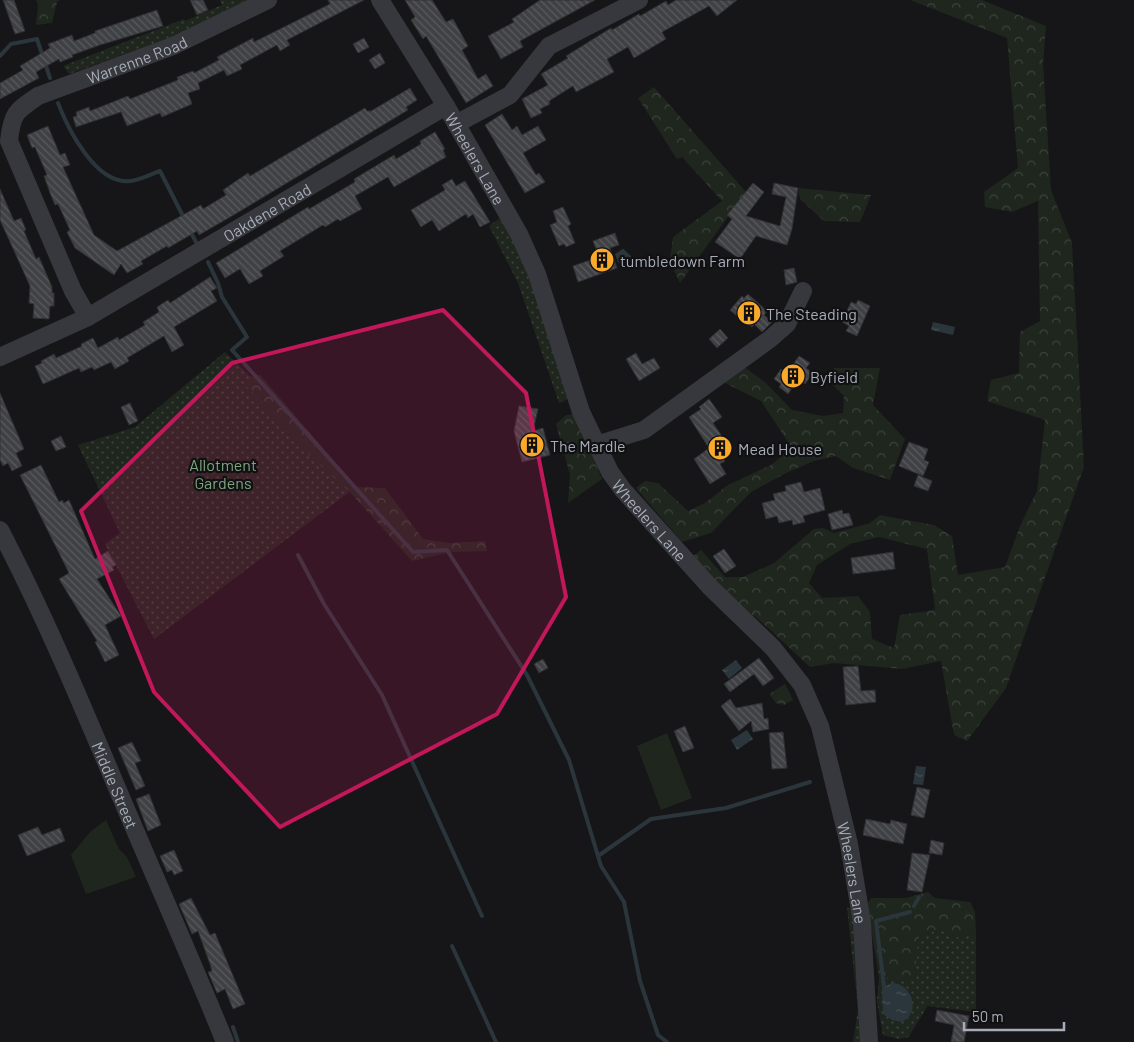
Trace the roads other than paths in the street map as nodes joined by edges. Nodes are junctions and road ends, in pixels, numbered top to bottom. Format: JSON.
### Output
{"nodes":[{"id":1,"x":268,"y":0,"type":"edge"},
{"id":2,"x":380,"y":0,"type":"edge"},
{"id":3,"x":639,"y":0,"type":"edge"},
{"id":4,"x":446,"y":106,"type":"junction"},
{"id":5,"x":456,"y":124,"type":"junction"},
{"id":6,"x":803,"y":291,"type":"dead end"},
{"id":7,"x":88,"y":317,"type":"junction"},
{"id":8,"x":0,"y":357,"type":"edge"},
{"id":9,"x":596,"y":445,"type":"junction"},
{"id":10,"x":0,"y":530,"type":"edge"},
{"id":11,"x":224,"y":1042,"type":"edge"},
{"id":12,"x":869,"y":1042,"type":"edge"}],
"edges":[{"from":1,"to":7,"type":"street","name":"Warrenne Road"},
{"from":2,"to":4,"type":"street","name":"Wheelers Lane"},
{"from":3,"to":5,"type":"street"},
{"from":4,"to":5,"type":"street","name":"Wheelers Lane"},
{"from":4,"to":7,"type":"street","name":"Oakdene Road"},
{"from":5,"to":9,"type":"street","name":"Wheelers Lane"},
{"from":6,"to":9,"type":"street"},
{"from":7,"to":8,"type":"street","name":"Oakdene Road"},
{"from":9,"to":12,"type":"street","name":"Wheelers Lane"},
{"from":10,"to":11,"type":"street","name":"Middle Street"}]}
